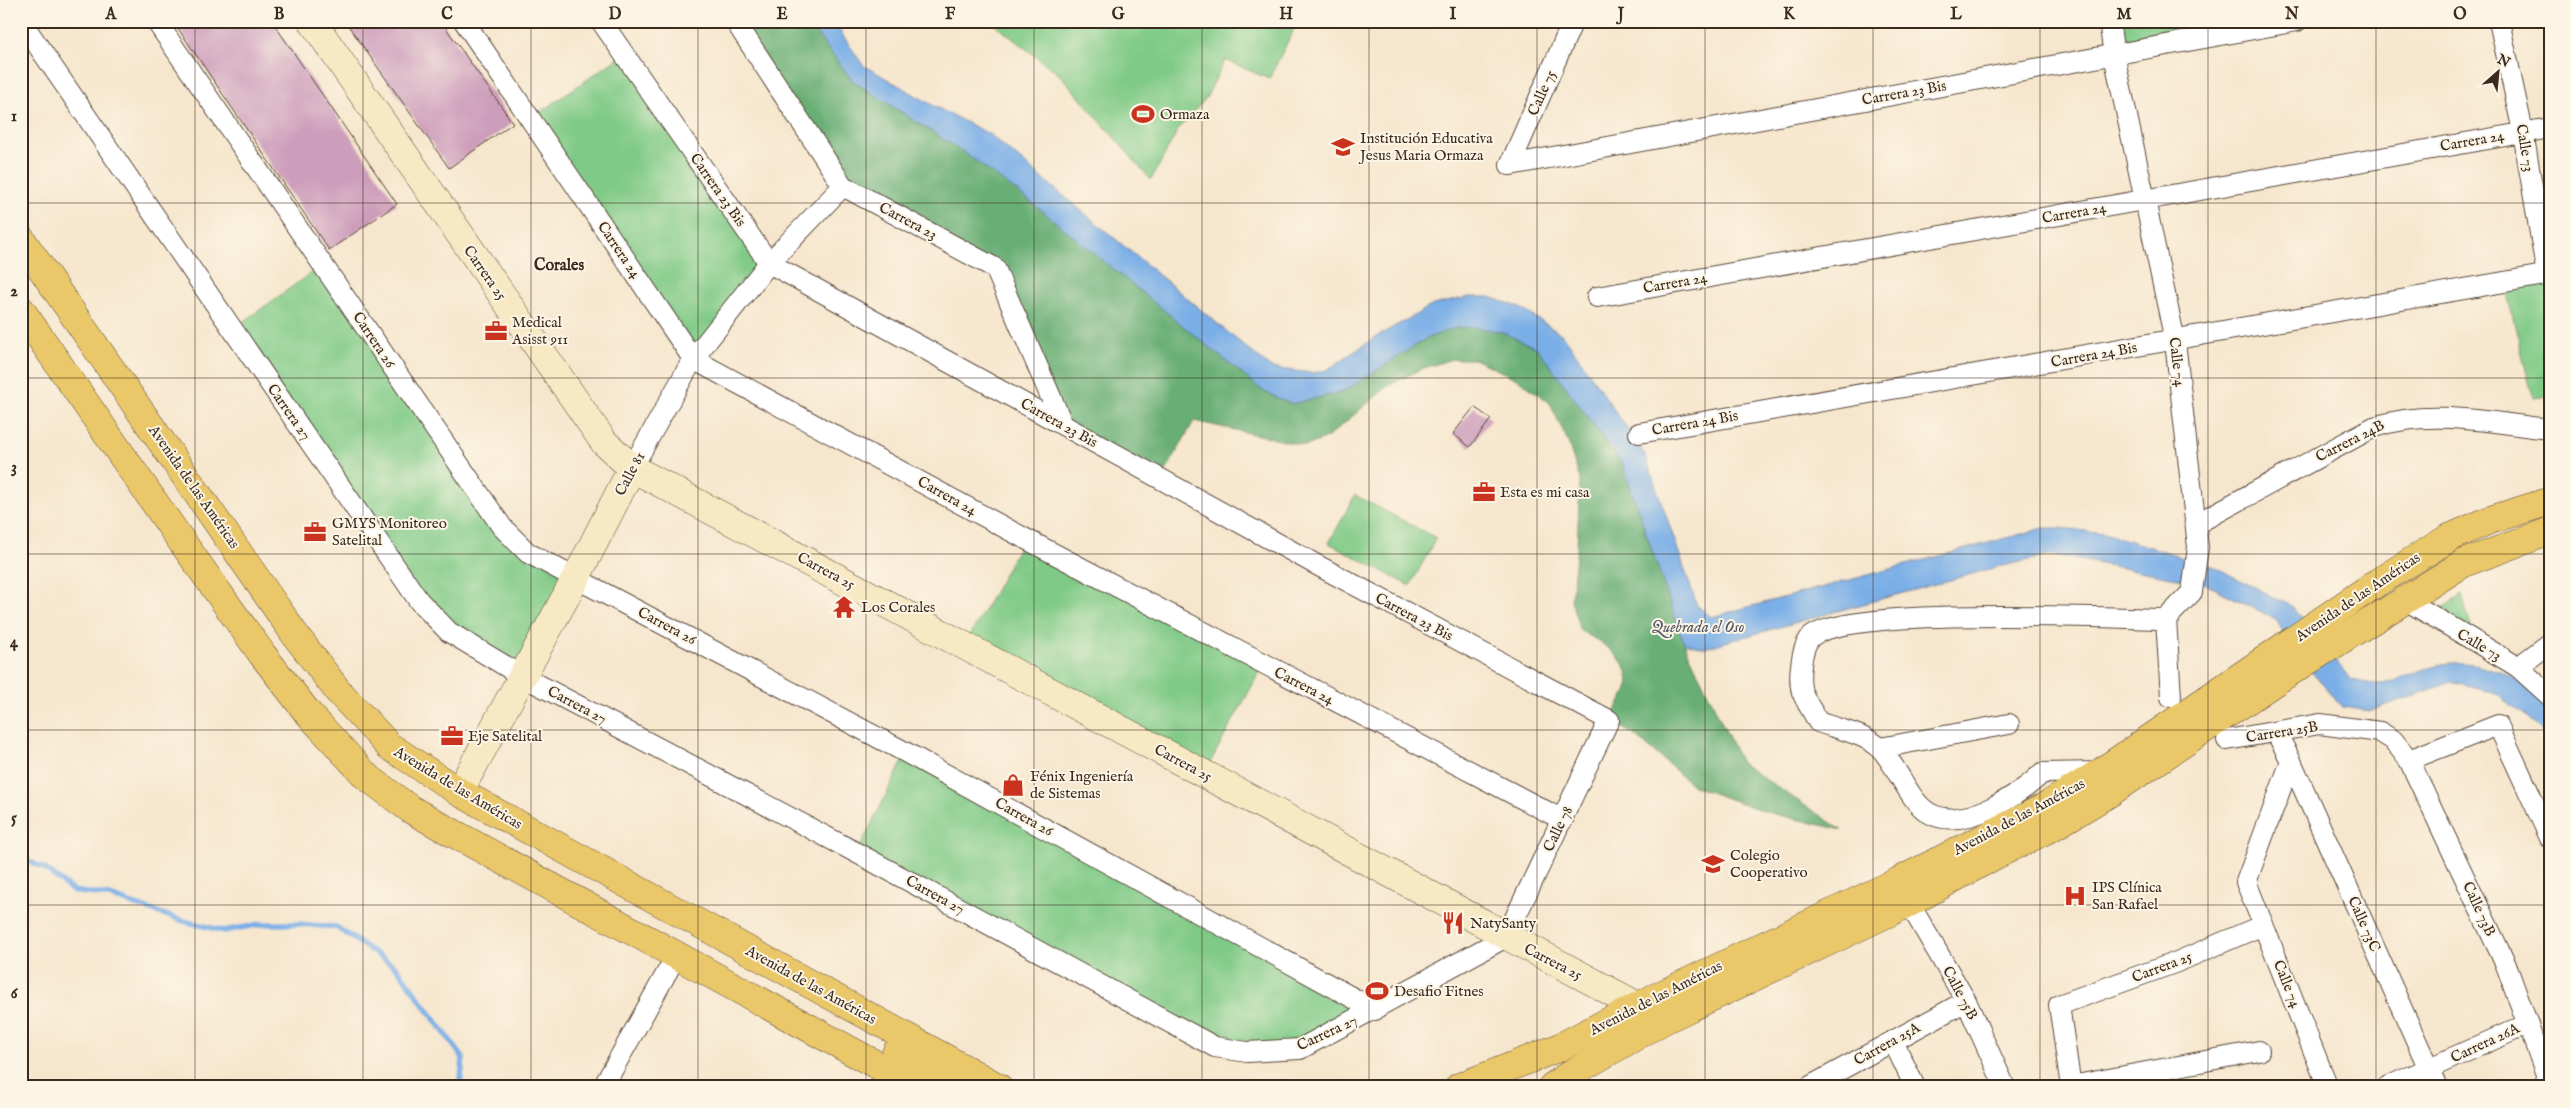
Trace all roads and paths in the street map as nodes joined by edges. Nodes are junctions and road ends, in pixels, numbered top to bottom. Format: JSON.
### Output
{"nodes":[{"id":1,"x":156,"y":21,"type":"edge"},
{"id":2,"x":312,"y":21,"type":"edge"},
{"id":3,"x":464,"y":21,"type":"edge"},
{"id":4,"x":601,"y":21,"type":"edge"},
{"id":5,"x":735,"y":21,"type":"edge"},
{"id":6,"x":1573,"y":21,"type":"edge"},
{"id":7,"x":2109,"y":21,"type":"edge"},
{"id":8,"x":2297,"y":21,"type":"edge"},
{"id":9,"x":2499,"y":21,"type":"edge"},
{"id":10,"x":24,"y":22,"type":"edge"},
{"id":11,"x":2114,"y":55,"type":"junction"},
{"id":12,"x":2550,"y":128,"type":"edge"},
{"id":13,"x":2523,"y":132,"type":"junction"},
{"id":14,"x":1510,"y":165,"type":"joint"},
{"id":15,"x":843,"y":186,"type":"junction"},
{"id":16,"x":2145,"y":200,"type":"junction"},
{"id":17,"x":21,"y":239,"type":"edge"},
{"id":18,"x":769,"y":263,"type":"junction"},
{"id":19,"x":2548,"y":275,"type":"edge"},
{"id":20,"x":1597,"y":297,"type":"dead end"},
{"id":21,"x":21,"y":310,"type":"edge"},
{"id":22,"x":2175,"y":341,"type":"junction"},
{"id":23,"x":693,"y":359,"type":"junction"},
{"id":24,"x":1063,"y":425,"type":"junction"},
{"id":25,"x":2550,"y":430,"type":"edge"},
{"id":26,"x":1639,"y":433,"type":"dead end"},
{"id":27,"x":632,"y":468,"type":"junction"},
{"id":28,"x":2550,"y":501,"type":"edge"},
{"id":29,"x":2196,"y":524,"type":"junction"},
{"id":30,"x":2550,"y":531,"type":"edge"},
{"id":31,"x":576,"y":578,"type":"junction"},
{"id":32,"x":2404,"y":599,"type":"junction"},
{"id":33,"x":2166,"y":619,"type":"junction"},
{"id":34,"x":2550,"y":643,"type":"edge"},
{"id":35,"x":2518,"y":667,"type":"junction"},
{"id":36,"x":2272,"y":670,"type":"junction"},
{"id":37,"x":522,"y":676,"type":"junction"},
{"id":38,"x":2550,"y":696,"type":"edge"},
{"id":39,"x":2171,"y":697,"type":"dead end"},
{"id":40,"x":1609,"y":720,"type":"joint"},
{"id":41,"x":2009,"y":724,"type":"dead end"},
{"id":42,"x":2276,"y":732,"type":"junction"},
{"id":43,"x":2227,"y":740,"type":"dead end"},
{"id":44,"x":2394,"y":740,"type":"joint"},
{"id":45,"x":1880,"y":748,"type":"junction"},
{"id":46,"x":2409,"y":760,"type":"junction"},
{"id":47,"x":2291,"y":761,"type":"junction"},
{"id":48,"x":2101,"y":772,"type":"junction"},
{"id":49,"x":459,"y":792,"type":"junction"},
{"id":50,"x":1563,"y":820,"type":"junction"},
{"id":51,"x":2550,"y":838,"type":"edge"},
{"id":52,"x":1909,"y":903,"type":"junction"},
{"id":53,"x":2264,"y":925,"type":"junction"},
{"id":54,"x":1506,"y":937,"type":"junction"},
{"id":55,"x":676,"y":956,"type":"junction"},
{"id":56,"x":1966,"y":1002,"type":"junction"},
{"id":57,"x":1638,"y":1006,"type":"junction"},
{"id":58,"x":1375,"y":1010,"type":"junction"},
{"id":59,"x":2528,"y":1024,"type":"junction"},
{"id":60,"x":1893,"y":1041,"type":"junction"},
{"id":61,"x":2259,"y":1051,"type":"dead end"},
{"id":62,"x":2434,"y":1078,"type":"edge"},
{"id":63,"x":1821,"y":1084,"type":"edge"},
{"id":64,"x":2550,"y":1085,"type":"edge"},
{"id":65,"x":2071,"y":1086,"type":"edge"},
{"id":66,"x":603,"y":1087,"type":"edge"},
{"id":67,"x":917,"y":1087,"type":"edge"},
{"id":68,"x":957,"y":1087,"type":"edge"},
{"id":69,"x":998,"y":1087,"type":"edge"},
{"id":70,"x":1460,"y":1087,"type":"edge"},
{"id":71,"x":1552,"y":1087,"type":"edge"},
{"id":72,"x":1915,"y":1087,"type":"edge"},
{"id":73,"x":2005,"y":1087,"type":"edge"},
{"id":74,"x":2328,"y":1087,"type":"edge"},
{"id":75,"x":2387,"y":1087,"type":"edge"}],
"edges":[{"from":1,"to":31,"type":"street","name":"Carrera 26"},
{"from":2,"to":27,"type":"street","name":"Carrera 25"},
{"from":3,"to":23,"type":"street","name":"Carrera 24"},
{"from":4,"to":18,"type":"street","name":"Carrera 23 Bis"},
{"from":5,"to":15,"type":"street","name":"Carrera 23"},
{"from":6,"to":14,"type":"street","name":"Calle 75"},
{"from":7,"to":11,"type":"street","name":"Calle 74"},
{"from":8,"to":11,"type":"street","name":"Carrera 23 Bis"},
{"from":9,"to":13,"type":"street","name":"Calle 73"},
{"from":10,"to":37,"type":"street","name":"Carrera 27"},
{"from":11,"to":14,"type":"street","name":"Carrera 23 Bis"},
{"from":11,"to":16,"type":"street","name":"Calle 74"},
{"from":12,"to":13,"type":"street","name":"Carrera 24"},
{"from":13,"to":16,"type":"street","name":"Carrera 24"},
{"from":13,"to":19,"type":"street","name":"Calle 73"},
{"from":15,"to":18,"type":"street","name":"Calle 81"},
{"from":15,"to":24,"type":"street","name":"Carrera 23"},
{"from":16,"to":20,"type":"street","name":"Carrera 24"},
{"from":16,"to":22,"type":"street","name":"Calle 74"},
{"from":17,"to":49,"type":"main road","name":"Avenida de las Américas"},
{"from":18,"to":23,"type":"street","name":"Calle 81"},
{"from":18,"to":24,"type":"street","name":"Carrera 23 Bis"},
{"from":19,"to":22,"type":"street","name":"Carrera 24 Bis"},
{"from":21,"to":55,"type":"main road"},
{"from":22,"to":26,"type":"street","name":"Carrera 24 Bis"},
{"from":22,"to":29,"type":"street","name":"Calle 74"},
{"from":23,"to":27,"type":"street","name":"Calle 81"},
{"from":23,"to":50,"type":"street","name":"Carrera 24"},
{"from":24,"to":40,"type":"street","name":"Carrera 23 Bis"},
{"from":25,"to":29,"type":"street","name":"Carrera 24B"},
{"from":27,"to":31,"type":"street","name":"Calle 81"},
{"from":27,"to":54,"type":"street","name":"Carrera 25"},
{"from":28,"to":36,"type":"main road","name":"Avenida de las Américas"},
{"from":29,"to":33,"type":"street","name":"Calle 74"},
{"from":30,"to":32,"type":"main road","name":"Avenida de las Américas"},
{"from":31,"to":37,"type":"street","name":"Calle 81"},
{"from":31,"to":58,"type":"street","name":"Carrera 26"},
{"from":32,"to":35,"type":"street","name":"Calle 73"},
{"from":32,"to":36,"type":"main road","name":"Avenida de las Américas"},
{"from":33,"to":39,"type":"street"},
{"from":33,"to":45,"type":"street"},
{"from":34,"to":35,"type":"street"},
{"from":35,"to":38,"type":"street","name":"Calle 73"},
{"from":36,"to":48,"type":"main road","name":"Avenida de las Américas"},
{"from":36,"to":52,"type":"main road","name":"Avenida de las Américas"},
{"from":37,"to":49,"type":"street","name":"Calle 81"},
{"from":37,"to":58,"type":"street","name":"Carrera 27"},
{"from":40,"to":50,"type":"street","name":"Calle 78"},
{"from":41,"to":45,"type":"street"},
{"from":42,"to":43,"type":"street","name":"Carrera 25B"},
{"from":42,"to":44,"type":"street","name":"Carrera 25B"},
{"from":42,"to":47,"type":"street","name":"Calle 73C"},
{"from":44,"to":46,"type":"street","name":"Calle 73B"},
{"from":45,"to":48,"type":"street"},
{"from":46,"to":51,"type":"street"},
{"from":46,"to":59,"type":"street","name":"Calle 73B"},
{"from":47,"to":53,"type":"street","name":"Calle 74"},
{"from":47,"to":62,"type":"street","name":"Calle 73C"},
{"from":48,"to":57,"type":"main road","name":"Avenida de las Américas"},
{"from":49,"to":69,"type":"main road","name":"Avenida de las Américas"},
{"from":50,"to":54,"type":"street","name":"Calle 78"},
{"from":52,"to":56,"type":"street","name":"Calle 75B"},
{"from":52,"to":71,"type":"main road","name":"Avenida de las Américas"},
{"from":53,"to":65,"type":"street","name":"Carrera 25"},
{"from":53,"to":74,"type":"street","name":"Calle 74"},
{"from":54,"to":57,"type":"street","name":"Carrera 25"},
{"from":54,"to":58,"type":"street","name":"Carrera 27"},
{"from":55,"to":66,"type":"street"},
{"from":55,"to":67,"type":"main road"},
{"from":55,"to":68,"type":"main road"},
{"from":56,"to":60,"type":"street","name":"Carrera 25A"},
{"from":56,"to":73,"type":"street","name":"Calle 75B"},
{"from":57,"to":70,"type":"main road","name":"Avenida de las Américas"},
{"from":59,"to":62,"type":"street","name":"Carrera 26A"},
{"from":59,"to":64,"type":"street","name":"Calle 73B"},
{"from":60,"to":63,"type":"street","name":"Carrera 25A"},
{"from":60,"to":72,"type":"street"},
{"from":61,"to":65,"type":"street"},
{"from":62,"to":75,"type":"street","name":"Carrera 26A"}]}
